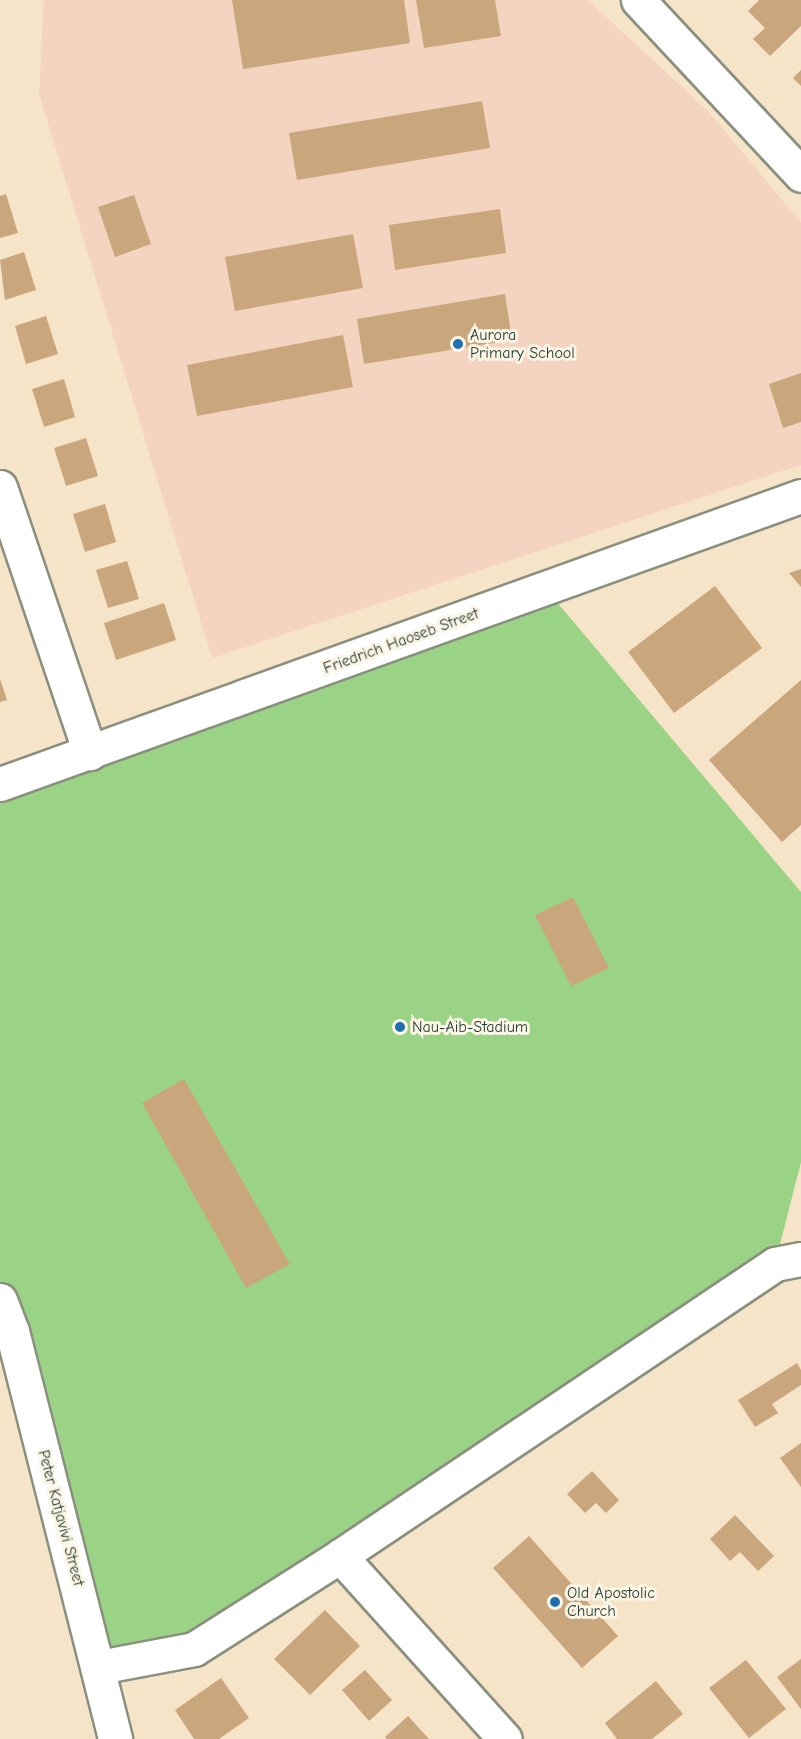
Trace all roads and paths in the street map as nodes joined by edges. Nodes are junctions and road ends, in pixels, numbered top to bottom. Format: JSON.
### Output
{"nodes":[{"id":1,"x":638,"y":0,"type":"edge"},
{"id":2,"x":801,"y":175,"type":"edge"},
{"id":3,"x":0,"y":487,"type":"edge"},
{"id":4,"x":801,"y":496,"type":"edge"},
{"id":5,"x":90,"y":753,"type":"junction"},
{"id":6,"x":0,"y":784,"type":"edge"},
{"id":7,"x":801,"y":1259,"type":"edge"},
{"id":8,"x":0,"y":1300,"type":"edge"},
{"id":9,"x":6,"y":1332,"type":"edge"},
{"id":10,"x":340,"y":1556,"type":"junction"},
{"id":11,"x":99,"y":1667,"type":"junction"},
{"id":12,"x":115,"y":1739,"type":"edge"},
{"id":13,"x":505,"y":1739,"type":"edge"}],
"edges":[{"from":1,"to":2,"type":"street"},
{"from":3,"to":5,"type":"street"},
{"from":4,"to":5,"type":"street","name":"Friedrich Haoseb Street"},
{"from":5,"to":6,"type":"street","name":"Friedrich Haoseb Street"},
{"from":7,"to":10,"type":"street"},
{"from":8,"to":9,"type":"street","name":"Peter Katjavivi Street"},
{"from":9,"to":11,"type":"street","name":"Peter Katjavivi Street"},
{"from":10,"to":11,"type":"street"},
{"from":10,"to":13,"type":"street"},
{"from":11,"to":12,"type":"street","name":"Peter Katjavivi Street"}]}
